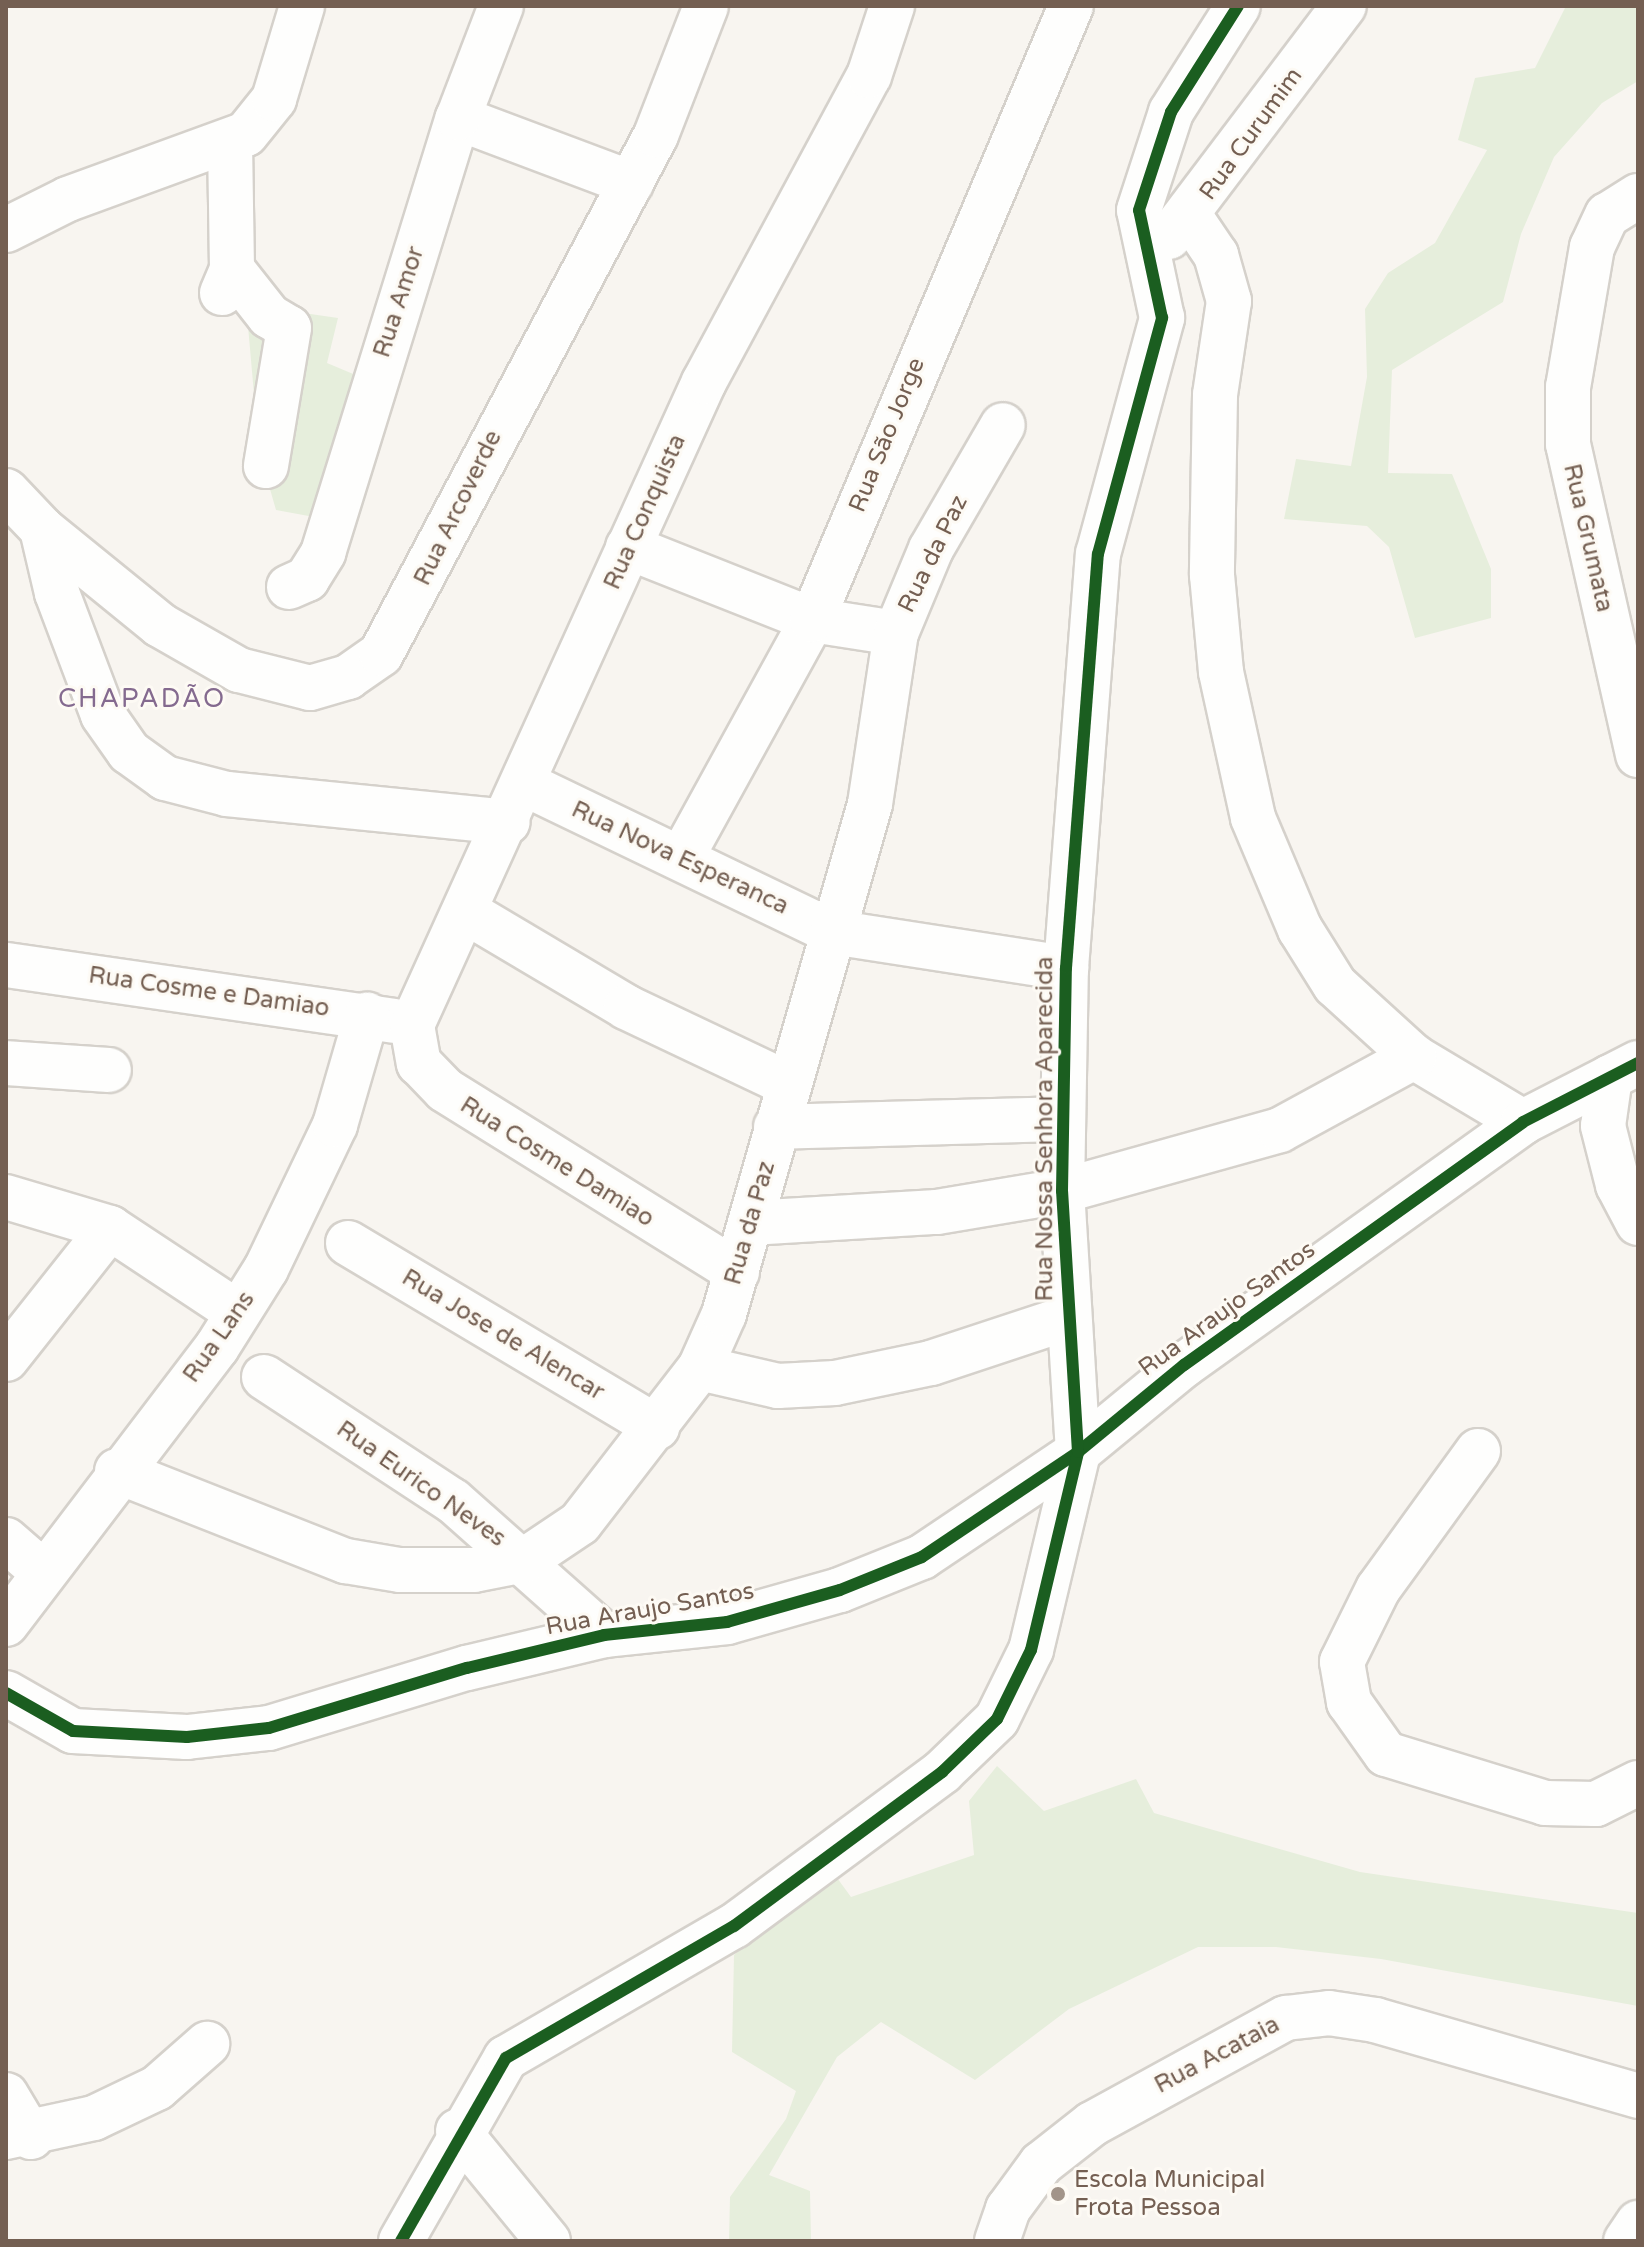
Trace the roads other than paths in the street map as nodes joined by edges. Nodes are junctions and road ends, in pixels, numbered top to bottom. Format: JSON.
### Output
{"nodes":[{"id":1,"x":302,"y":6,"type":"edge"},
{"id":2,"x":501,"y":6,"type":"edge"},
{"id":3,"x":706,"y":6,"type":"edge"},
{"id":4,"x":892,"y":6,"type":"edge"},
{"id":5,"x":1071,"y":6,"type":"edge"},
{"id":6,"x":1238,"y":6,"type":"edge"},
{"id":7,"x":1344,"y":6,"type":"edge"},
{"id":8,"x":458,"y":118,"type":"junction"},
{"id":9,"x":230,"y":143,"type":"junction"},
{"id":10,"x":631,"y":183,"type":"junction"},
{"id":11,"x":1638,"y":196,"type":"edge"},
{"id":12,"x":1191,"y":218,"type":"junction"},
{"id":13,"x":6,"y":230,"type":"edge"},
{"id":14,"x":1150,"y":255,"type":"junction"},
{"id":15,"x":1003,"y":425,"type":"dead end"},
{"id":16,"x":266,"y":466,"type":"dead end"},
{"id":17,"x":6,"y":491,"type":"edge"},
{"id":18,"x":42,"y":529,"type":"junction"},
{"id":19,"x":628,"y":547,"type":"junction"},
{"id":20,"x":289,"y":587,"type":"dead end"},
{"id":21,"x":812,"y":620,"type":"junction"},
{"id":22,"x":896,"y":633,"type":"junction"},
{"id":23,"x":1626,"y":652,"type":"edge"},
{"id":24,"x":1638,"y":755,"type":"edge"},
{"id":25,"x":517,"y":804,"type":"junction"},
{"id":26,"x":683,"y":855,"type":"junction"},
{"id":27,"x":468,"y":913,"type":"junction"},
{"id":28,"x":833,"y":932,"type":"junction"},
{"id":29,"x":6,"y":965,"type":"edge"},
{"id":30,"x":1066,"y":968,"type":"junction"},
{"id":31,"x":367,"y":1015,"type":"junction"},
{"id":32,"x":412,"y":1025,"type":"junction"},
{"id":33,"x":1414,"y":1057,"type":"junction"},
{"id":34,"x":6,"y":1063,"type":"edge"},
{"id":35,"x":109,"y":1070,"type":"dead end"},
{"id":36,"x":1624,"y":1070,"type":"edge"},
{"id":37,"x":788,"y":1084,"type":"junction"},
{"id":38,"x":1063,"y":1119,"type":"junction"},
{"id":39,"x":1523,"y":1122,"type":"junction"},
{"id":40,"x":776,"y":1127,"type":"junction"},
{"id":41,"x":1062,"y":1191,"type":"junction"},
{"id":42,"x":6,"y":1197,"type":"edge"},
{"id":43,"x":750,"y":1223,"type":"junction"},
{"id":44,"x":1638,"y":1223,"type":"edge"},
{"id":45,"x":110,"y":1228,"type":"junction"},
{"id":46,"x":348,"y":1243,"type":"dead end"},
{"id":47,"x":737,"y":1272,"type":"junction"},
{"id":48,"x":237,"y":1312,"type":"junction"},
{"id":49,"x":1067,"y":1318,"type":"junction"},
{"id":50,"x":6,"y":1359,"type":"edge"},
{"id":51,"x":700,"y":1368,"type":"junction"},
{"id":52,"x":264,"y":1377,"type":"dead end"},
{"id":53,"x":657,"y":1427,"type":"junction"},
{"id":54,"x":1478,"y":1451,"type":"dead end"},
{"id":55,"x":1078,"y":1452,"type":"junction"},
{"id":56,"x":117,"y":1471,"type":"junction"},
{"id":57,"x":6,"y":1540,"type":"edge"},
{"id":58,"x":525,"y":1560,"type":"junction"},
{"id":59,"x":43,"y":1572,"type":"junction"},
{"id":60,"x":6,"y":1624,"type":"edge"},
{"id":61,"x":604,"y":1635,"type":"junction"},
{"id":62,"x":6,"y":1693,"type":"edge"},
{"id":63,"x":1638,"y":1783,"type":"edge"},
{"id":64,"x":207,"y":2044,"type":"dead end"},
{"id":65,"x":6,"y":2095,"type":"edge"},
{"id":66,"x":1638,"y":2096,"type":"edge"},
{"id":67,"x":458,"y":2131,"type":"junction"},
{"id":68,"x":18,"y":2137,"type":"edge"},
{"id":69,"x":1638,"y":2223,"type":"edge"},
{"id":70,"x":401,"y":2241,"type":"edge"},
{"id":71,"x":548,"y":2241,"type":"edge"},
{"id":72,"x":997,"y":2241,"type":"edge"},
{"id":73,"x":1626,"y":2241,"type":"edge"}],
"edges":[{"from":1,"to":9,"type":"street"},
{"from":2,"to":8,"type":"street","name":"Rua Amor"},
{"from":3,"to":10,"type":"street","name":"Rua Arcoverde"},
{"from":4,"to":19,"type":"street","name":"Rua Conquista"},
{"from":5,"to":21,"type":"street","name":"Rua São Jorge"},
{"from":6,"to":14,"type":"street","name":"Rua Nossa Senhora Aparecida"},
{"from":7,"to":12,"type":"street","name":"Rua Curumim"},
{"from":8,"to":10,"type":"street"},
{"from":8,"to":20,"type":"street","name":"Rua Amor"},
{"from":9,"to":13,"type":"street"},
{"from":9,"to":16,"type":"street"},
{"from":10,"to":18,"type":"street","name":"Rua Arcoverde"},
{"from":11,"to":23,"type":"street","name":"Rua Grumata"},
{"from":12,"to":14,"type":"street","name":"Rua Curumim"},
{"from":12,"to":33,"type":"street"},
{"from":14,"to":30,"type":"street","name":"Rua Nossa Senhora Aparecida"},
{"from":15,"to":22,"type":"street","name":"Rua da Paz"},
{"from":17,"to":18,"type":"street","name":"Rua Arcoverde"},
{"from":18,"to":25,"type":"street","name":"Rua Nova Esperanca"},
{"from":19,"to":21,"type":"street"},
{"from":19,"to":25,"type":"street","name":"Rua Conquista"},
{"from":21,"to":22,"type":"street"},
{"from":21,"to":26,"type":"street","name":"Rua São Jorge"},
{"from":22,"to":28,"type":"street","name":"Rua da Paz"},
{"from":23,"to":24,"type":"street","name":"Rua Grumata"},
{"from":25,"to":26,"type":"street","name":"Rua Nova Esperanca"},
{"from":25,"to":27,"type":"street","name":"Rua Conquista"},
{"from":26,"to":28,"type":"street","name":"Rua Nova Esperanca"},
{"from":27,"to":32,"type":"street","name":"Rua Conquista"},
{"from":27,"to":37,"type":"street"},
{"from":28,"to":30,"type":"street","name":"Rua Nova Esperanca"},
{"from":28,"to":37,"type":"street","name":"Rua da Paz"},
{"from":29,"to":31,"type":"street","name":"Rua Cosme e Damiao"},
{"from":30,"to":38,"type":"street","name":"Rua Nossa Senhora Aparecida"},
{"from":31,"to":32,"type":"street","name":"Rua Cosme e Damiao"},
{"from":31,"to":48,"type":"street","name":"Rua Lans"},
{"from":32,"to":47,"type":"street","name":"Rua Cosme Damiao"},
{"from":33,"to":39,"type":"street"},
{"from":33,"to":41,"type":"street"},
{"from":34,"to":35,"type":"street"},
{"from":36,"to":39,"type":"street","name":"Rua Araujo Santos"},
{"from":36,"to":44,"type":"street"},
{"from":37,"to":40,"type":"street","name":"Rua da Paz"},
{"from":38,"to":40,"type":"street"},
{"from":38,"to":41,"type":"street","name":"Rua Nossa Senhora Aparecida"},
{"from":39,"to":55,"type":"street","name":"Rua Araujo Santos"},
{"from":40,"to":43,"type":"street","name":"Rua da Paz"},
{"from":41,"to":43,"type":"street"},
{"from":41,"to":49,"type":"street","name":"Rua Nossa Senhora Aparecida"},
{"from":42,"to":45,"type":"street"},
{"from":43,"to":47,"type":"street","name":"Rua da Paz"},
{"from":45,"to":48,"type":"street"},
{"from":45,"to":50,"type":"street"},
{"from":46,"to":53,"type":"street","name":"Rua Jose de Alencar"},
{"from":47,"to":51,"type":"street","name":"Rua da Paz"},
{"from":48,"to":56,"type":"street","name":"Rua Lans"},
{"from":49,"to":51,"type":"street"},
{"from":49,"to":55,"type":"street","name":"Rua Nossa Senhora Aparecida"},
{"from":51,"to":53,"type":"street","name":"Rua da Paz"},
{"from":52,"to":58,"type":"street","name":"Rua Eurico Neves"},
{"from":53,"to":58,"type":"street","name":"Rua da Paz"},
{"from":54,"to":63,"type":"street"},
{"from":55,"to":61,"type":"street","name":"Rua Araujo Santos"},
{"from":55,"to":67,"type":"street","name":"Rua Nossa Senhora Aparecida"},
{"from":56,"to":58,"type":"street","name":"Rua da Paz"},
{"from":56,"to":59,"type":"street","name":"Rua Lans"},
{"from":57,"to":59,"type":"street"},
{"from":58,"to":61,"type":"street","name":"Rua Eurico Neves"},
{"from":59,"to":60,"type":"street","name":"Rua Lans"},
{"from":61,"to":62,"type":"street","name":"Rua Araujo Santos"},
{"from":64,"to":68,"type":"street"},
{"from":65,"to":68,"type":"street"},
{"from":66,"to":72,"type":"street","name":"Rua Acataia"},
{"from":67,"to":70,"type":"street","name":"Rua Nossa Senhora Aparecida"},
{"from":67,"to":71,"type":"street"},
{"from":69,"to":73,"type":"street"}]}
